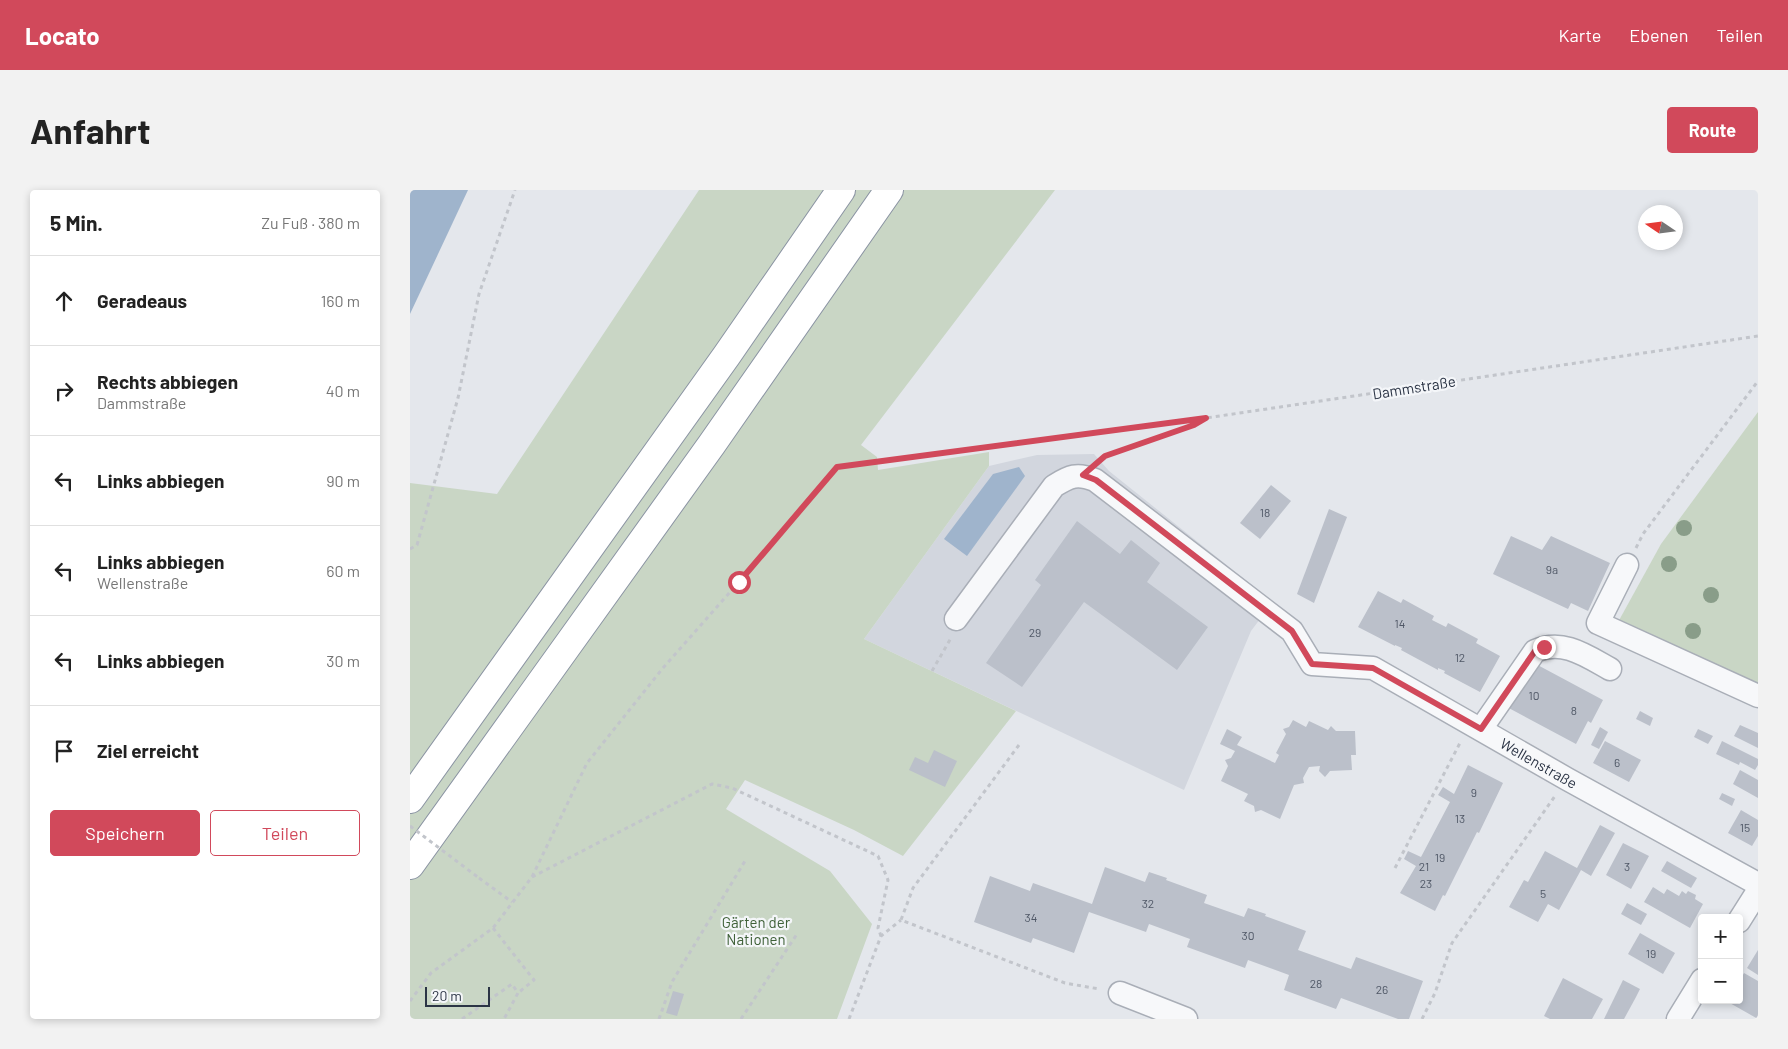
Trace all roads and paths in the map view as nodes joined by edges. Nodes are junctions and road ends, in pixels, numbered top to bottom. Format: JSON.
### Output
{"nodes":[{"id":1,"x":515,"y":190,"type":"edge"},
{"id":2,"x":841,"y":190,"type":"edge"},
{"id":3,"x":889,"y":190,"type":"edge"},
{"id":4,"x":1758,"y":336,"type":"edge"},
{"id":5,"x":1758,"y":381,"type":"edge"},
{"id":6,"x":1206,"y":418,"type":"junction"},
{"id":7,"x":1083,"y":475,"type":"junction"},
{"id":8,"x":410,"y":549,"type":"edge"},
{"id":9,"x":1628,"y":565,"type":"joint"},
{"id":10,"x":956,"y":619,"type":"joint"},
{"id":11,"x":1610,"y":669,"type":"dead end"},
{"id":12,"x":932,"y":671,"type":"dead end"},
{"id":13,"x":1758,"y":696,"type":"edge"},
{"id":14,"x":1476,"y":726,"type":"junction"},
{"id":15,"x":1019,"y":745,"type":"dead end"},
{"id":16,"x":1567,"y":778,"type":"junction"},
{"id":17,"x":410,"y":799,"type":"edge"},
{"id":18,"x":410,"y":826,"type":"edge"},
{"id":19,"x":745,"y":861,"type":"dead end"},
{"id":20,"x":410,"y":865,"type":"edge"},
{"id":21,"x":1395,"y":868,"type":"dead end"},
{"id":22,"x":532,"y":877,"type":"junction"},
{"id":23,"x":1758,"y":884,"type":"edge"},
{"id":24,"x":1758,"y":891,"type":"edge"},
{"id":25,"x":512,"y":902,"type":"junction"},
{"id":26,"x":1743,"y":915,"type":"edge"},
{"id":27,"x":901,"y":920,"type":"junction"},
{"id":28,"x":493,"y":928,"type":"junction"},
{"id":29,"x":797,"y":934,"type":"dead end"},
{"id":30,"x":881,"y":936,"type":"junction"},
{"id":31,"x":1698,"y":986,"type":"edge"},
{"id":32,"x":1120,"y":992,"type":"joint"},
{"id":33,"x":518,"y":993,"type":"junction"},
{"id":34,"x":410,"y":1001,"type":"edge"},
{"id":35,"x":462,"y":1019,"type":"edge"},
{"id":36,"x":504,"y":1019,"type":"edge"},
{"id":37,"x":659,"y":1019,"type":"edge"},
{"id":38,"x":741,"y":1019,"type":"edge"},
{"id":39,"x":849,"y":1019,"type":"edge"},
{"id":40,"x":1186,"y":1019,"type":"edge"},
{"id":41,"x":1422,"y":1019,"type":"edge"},
{"id":42,"x":1678,"y":1019,"type":"edge"}],
"edges":[{"from":1,"to":8,"type":"path"},
{"from":2,"to":17,"type":"highway"},
{"from":3,"to":20,"type":"highway"},
{"from":4,"to":6,"type":"path","name":"Dammstraße"},
{"from":5,"to":9,"type":"path"},
{"from":6,"to":7,"type":"path","name":"Dammstraße"},
{"from":6,"to":22,"type":"path"},
{"from":7,"to":10,"type":"street"},
{"from":7,"to":14,"type":"street","name":"Wellenstraße"},
{"from":9,"to":13,"type":"street"},
{"from":10,"to":12,"type":"path"},
{"from":11,"to":14,"type":"street"},
{"from":14,"to":16,"type":"street","name":"Wellenstraße"},
{"from":14,"to":21,"type":"path"},
{"from":15,"to":27,"type":"path"},
{"from":16,"to":23,"type":"street","name":"Wellenstraße"},
{"from":16,"to":41,"type":"path"},
{"from":18,"to":25,"type":"path","bridge":true},
{"from":19,"to":37,"type":"path"},
{"from":22,"to":25,"type":"path"},
{"from":22,"to":30,"type":"path"},
{"from":24,"to":26,"type":"street"},
{"from":25,"to":28,"type":"path"},
{"from":27,"to":30,"type":"path"},
{"from":27,"to":32,"type":"path"},
{"from":28,"to":33,"type":"path"},
{"from":28,"to":34,"type":"path"},
{"from":29,"to":38,"type":"path"},
{"from":30,"to":39,"type":"path"},
{"from":31,"to":42,"type":"street"},
{"from":32,"to":40,"type":"street"},
{"from":33,"to":35,"type":"path"},
{"from":33,"to":36,"type":"path"}]}
